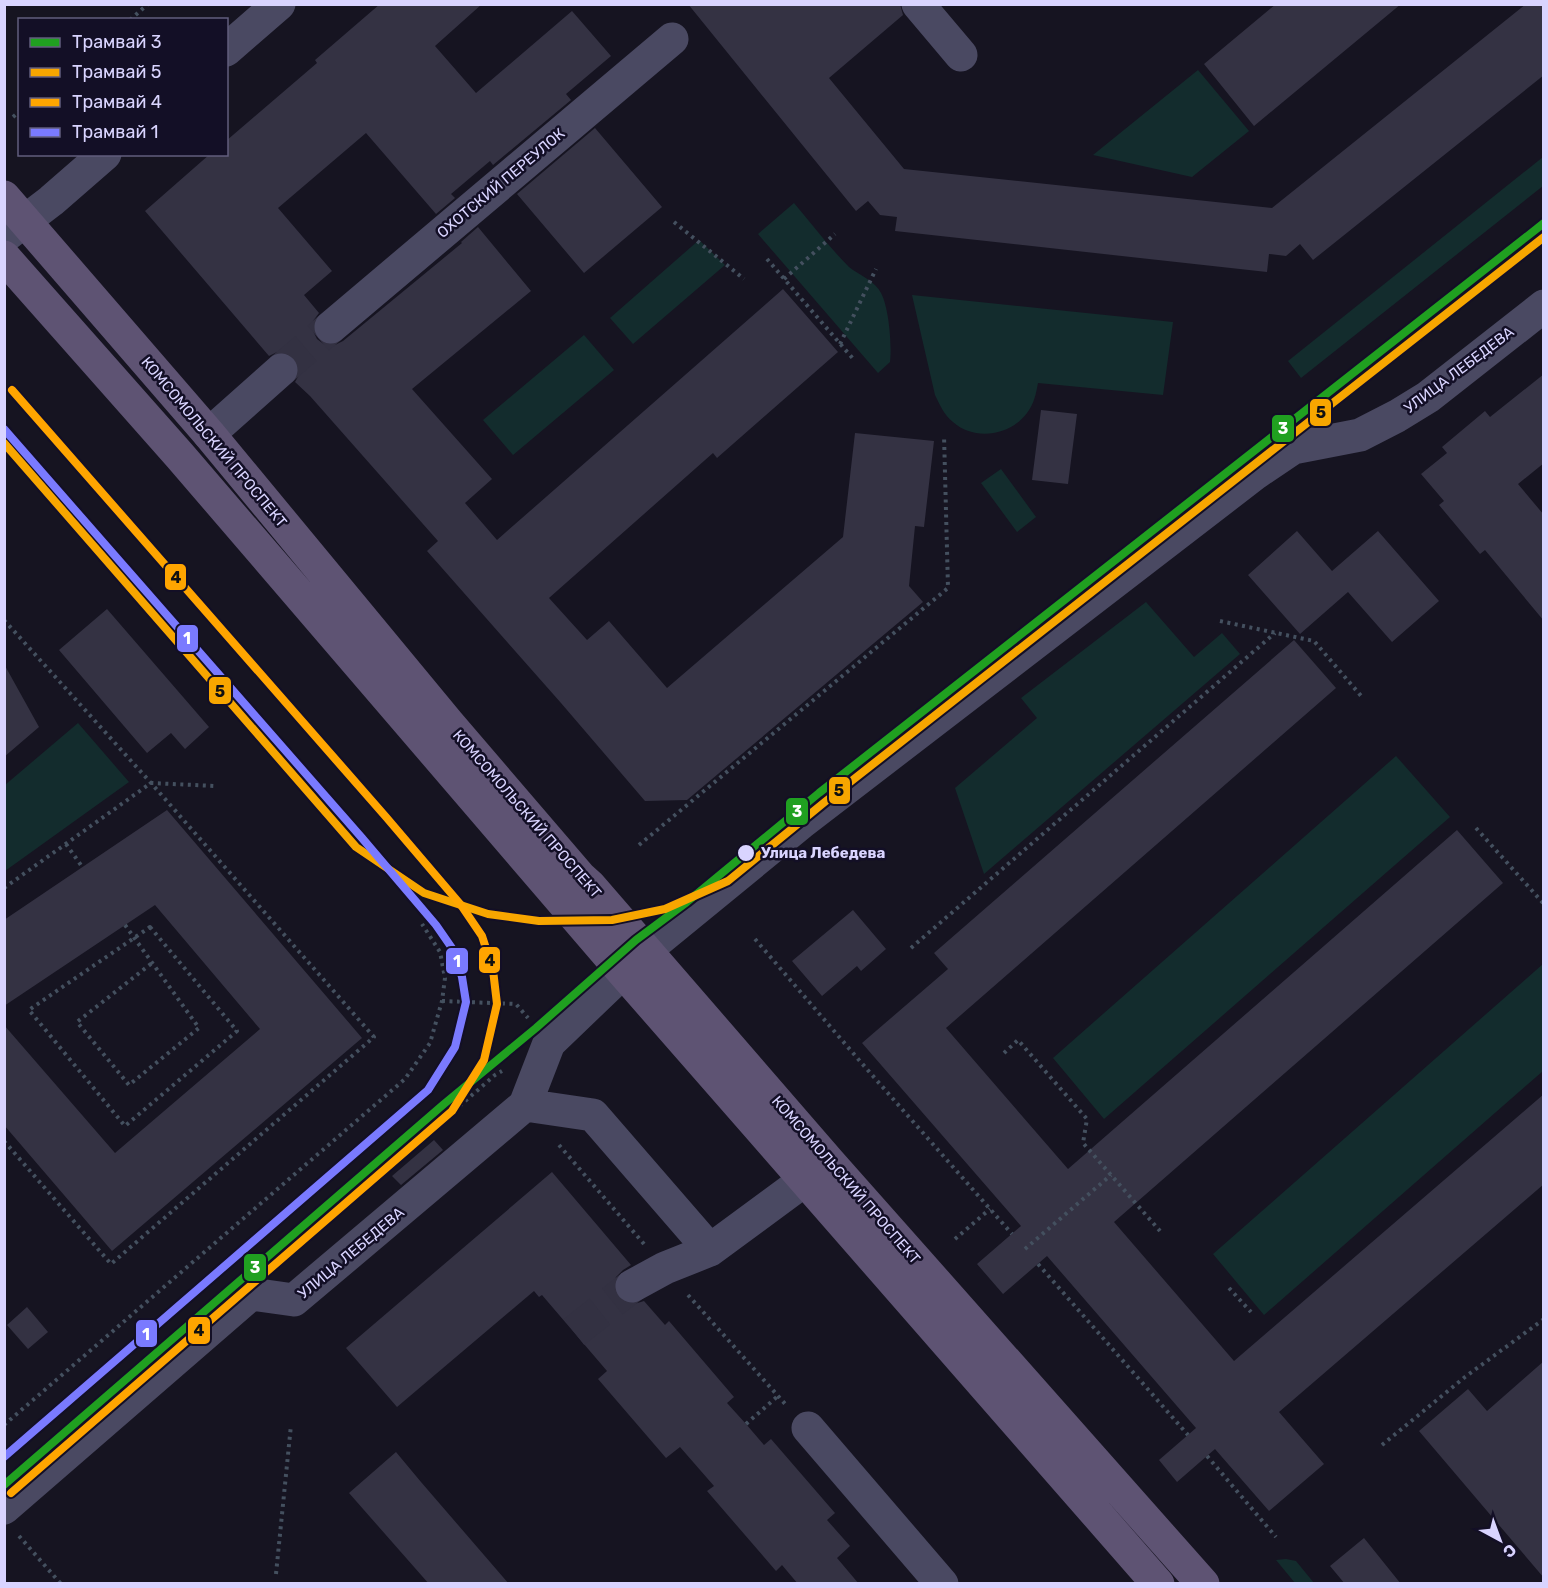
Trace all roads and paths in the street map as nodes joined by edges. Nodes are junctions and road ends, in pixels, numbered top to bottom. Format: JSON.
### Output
{"nodes":[{"id":1,"x":148,"y":4,"type":"edge"},
{"id":2,"x":279,"y":4,"type":"edge"},
{"id":3,"x":918,"y":4,"type":"edge"},
{"id":4,"x":132,"y":18,"type":"edge"},
{"id":5,"x":672,"y":39,"type":"dead end"},
{"id":6,"x":228,"y":48,"type":"edge"},
{"id":7,"x":961,"y":55,"type":"dead end"},
{"id":8,"x":18,"y":113,"type":"edge"},
{"id":9,"x":13,"y":117,"type":"dead end"},
{"id":10,"x":103,"y":156,"type":"edge"},
{"id":11,"x":4,"y":197,"type":"edge"},
{"id":12,"x":674,"y":222,"type":"dead end"},
{"id":13,"x":15,"y":229,"type":"edge"},
{"id":14,"x":835,"y":234,"type":"dead end"},
{"id":15,"x":4,"y":257,"type":"edge"},
{"id":16,"x":767,"y":259,"type":"dead end"},
{"id":17,"x":876,"y":269,"type":"dead end"},
{"id":18,"x":744,"y":279,"type":"dead end"},
{"id":19,"x":784,"y":279,"type":"junction"},
{"id":20,"x":1544,"y":306,"type":"edge"},
{"id":21,"x":331,"y":327,"type":"tunnel mouth"},
{"id":22,"x":840,"y":344,"type":"junction"},
{"id":23,"x":855,"y":361,"type":"dead end"},
{"id":24,"x":281,"y":370,"type":"tunnel mouth"},
{"id":25,"x":208,"y":434,"type":"junction"},
{"id":26,"x":944,"y":435,"type":"dead end"},
{"id":27,"x":4,"y":620,"type":"edge"},
{"id":28,"x":1220,"y":621,"type":"dead end"},
{"id":29,"x":1275,"y":633,"type":"junction"},
{"id":30,"x":1362,"y":697,"type":"dead end"},
{"id":31,"x":151,"y":783,"type":"junction"},
{"id":32,"x":214,"y":786,"type":"dead end"},
{"id":33,"x":1476,"y":828,"type":"dead end"},
{"id":34,"x":66,"y":844,"type":"junction"},
{"id":35,"x":639,"y":845,"type":"dead end"},
{"id":36,"x":83,"y":868,"type":"dead end"},
{"id":37,"x":4,"y":888,"type":"edge"},
{"id":38,"x":1544,"y":904,"type":"edge"},
{"id":39,"x":422,"y":924,"type":"dead end"},
{"id":40,"x":125,"y":925,"type":"dead end"},
{"id":41,"x":134,"y":939,"type":"junction"},
{"id":42,"x":755,"y":939,"type":"dead end"},
{"id":43,"x":911,"y":948,"type":"dead end"},
{"id":44,"x":634,"y":961,"type":"junction"},
{"id":45,"x":152,"y":963,"type":"junction"},
{"id":46,"x":442,"y":1001,"type":"junction"},
{"id":47,"x":549,"y":1043,"type":"junction"},
{"id":48,"x":1004,"y":1053,"type":"dead end"},
{"id":49,"x":504,"y":1070,"type":"dead end"},
{"id":50,"x":525,"y":1105,"type":"junction"},
{"id":51,"x":553,"y":1137,"type":"dead end"},
{"id":52,"x":4,"y":1141,"type":"edge"},
{"id":53,"x":1111,"y":1175,"type":"junction"},
{"id":54,"x":805,"y":1180,"type":"junction"},
{"id":55,"x":990,"y":1209,"type":"junction"},
{"id":56,"x":627,"y":1224,"type":"dead end"},
{"id":57,"x":1160,"y":1231,"type":"dead end"},
{"id":58,"x":1012,"y":1234,"type":"dead end"},
{"id":59,"x":955,"y":1239,"type":"dead end"},
{"id":60,"x":1025,"y":1249,"type":"dead end"},
{"id":61,"x":710,"y":1250,"type":"junction"},
{"id":62,"x":1038,"y":1264,"type":"dead end"},
{"id":63,"x":665,"y":1268,"type":"junction"},
{"id":64,"x":632,"y":1286,"type":"tunnel mouth"},
{"id":65,"x":1229,"y":1288,"type":"dead end"},
{"id":66,"x":251,"y":1294,"type":"junction"},
{"id":67,"x":1251,"y":1312,"type":"dead end"},
{"id":68,"x":1544,"y":1318,"type":"edge"},
{"id":69,"x":778,"y":1396,"type":"junction"},
{"id":70,"x":746,"y":1424,"type":"dead end"},
{"id":71,"x":4,"y":1425,"type":"edge"},
{"id":72,"x":291,"y":1425,"type":"dead end"},
{"id":73,"x":808,"y":1428,"type":"joint"},
{"id":74,"x":1188,"y":1435,"type":"dead end"},
{"id":75,"x":1382,"y":1445,"type":"dead end"},
{"id":76,"x":1207,"y":1456,"type":"dead end"},
{"id":77,"x":8,"y":1518,"type":"edge"},
{"id":78,"x":1276,"y":1537,"type":"dead end"},
{"id":79,"x":276,"y":1574,"type":"dead end"},
{"id":80,"x":1189,"y":1579,"type":"edge"},
{"id":81,"x":61,"y":1584,"type":"edge"},
{"id":82,"x":942,"y":1584,"type":"edge"},
{"id":83,"x":1158,"y":1584,"type":"edge"}],
"edges":[{"from":1,"to":4,"type":"path"},
{"from":2,"to":6,"type":"street"},
{"from":3,"to":7,"type":"street"},
{"from":5,"to":21,"type":"street","name":"ОХОТСКИЙ ПЕРЕУЛОК"},
{"from":8,"to":9,"type":"path"},
{"from":10,"to":13,"type":"street"},
{"from":11,"to":13,"type":"main road","name":"КОМСОМОЛЬСКИЙ ПРОСПЕКТ"},
{"from":12,"to":18,"type":"path"},
{"from":13,"to":25,"type":"main road","name":"КОМСОМОЛЬСКИЙ ПРОСПЕКТ"},
{"from":14,"to":19,"type":"path"},
{"from":15,"to":44,"type":"main road","name":"КОМСОМОЛЬСКИЙ ПРОСПЕКТ"},
{"from":16,"to":19,"type":"path"},
{"from":17,"to":22,"type":"path"},
{"from":19,"to":22,"type":"path"},
{"from":20,"to":44,"type":"street","name":"УЛИЦА ЛЕБЕДЕВА"},
{"from":22,"to":23,"type":"path"},
{"from":24,"to":25,"type":"street"},
{"from":25,"to":44,"type":"main road","name":"КОМСОМОЛЬСКИЙ ПРОСПЕКТ"},
{"from":26,"to":35,"type":"path"},
{"from":27,"to":31,"type":"path"},
{"from":28,"to":29,"type":"path"},
{"from":29,"to":30,"type":"path"},
{"from":29,"to":43,"type":"path"},
{"from":31,"to":32,"type":"path"},
{"from":31,"to":34,"type":"path"},
{"from":31,"to":52,"type":"path"},
{"from":33,"to":38,"type":"path"},
{"from":34,"to":36,"type":"path"},
{"from":34,"to":37,"type":"path"},
{"from":39,"to":46,"type":"path"},
{"from":40,"to":41,"type":"path"},
{"from":41,"to":41,"type":"path"},
{"from":41,"to":45,"type":"path"},
{"from":42,"to":55,"type":"path"},
{"from":44,"to":47,"type":"street","name":"УЛИЦА ЛЕБЕДЕВА"},
{"from":44,"to":54,"type":"main road","name":"КОМСОМОЛЬСКИЙ ПРОСПЕКТ"},
{"from":44,"to":80,"type":"main road","name":"КОМСОМОЛЬСКИЙ ПРОСПЕКТ"},
{"from":45,"to":45,"type":"path"},
{"from":46,"to":47,"type":"path"},
{"from":46,"to":71,"type":"path"},
{"from":47,"to":50,"type":"street"},
{"from":48,"to":53,"type":"path"},
{"from":49,"to":66,"type":"path"},
{"from":50,"to":61,"type":"street"},
{"from":50,"to":66,"type":"street","name":"УЛИЦА ЛЕБЕДЕВА"},
{"from":51,"to":56,"type":"path"},
{"from":53,"to":57,"type":"path"},
{"from":53,"to":60,"type":"path"},
{"from":54,"to":61,"type":"street"},
{"from":54,"to":83,"type":"main road","name":"КОМСОМОЛЬСКИЙ ПРОСПЕКТ"},
{"from":55,"to":58,"type":"path"},
{"from":55,"to":59,"type":"path"},
{"from":61,"to":63,"type":"street"},
{"from":62,"to":74,"type":"path"},
{"from":63,"to":64,"type":"street"},
{"from":63,"to":69,"type":"path"},
{"from":65,"to":67,"type":"path"},
{"from":66,"to":77,"type":"street"},
{"from":68,"to":75,"type":"path"},
{"from":69,"to":70,"type":"path"},
{"from":69,"to":73,"type":"path"},
{"from":72,"to":79,"type":"path"},
{"from":73,"to":82,"type":"street"},
{"from":76,"to":78,"type":"path"},
{"from":77,"to":81,"type":"path"}]}
